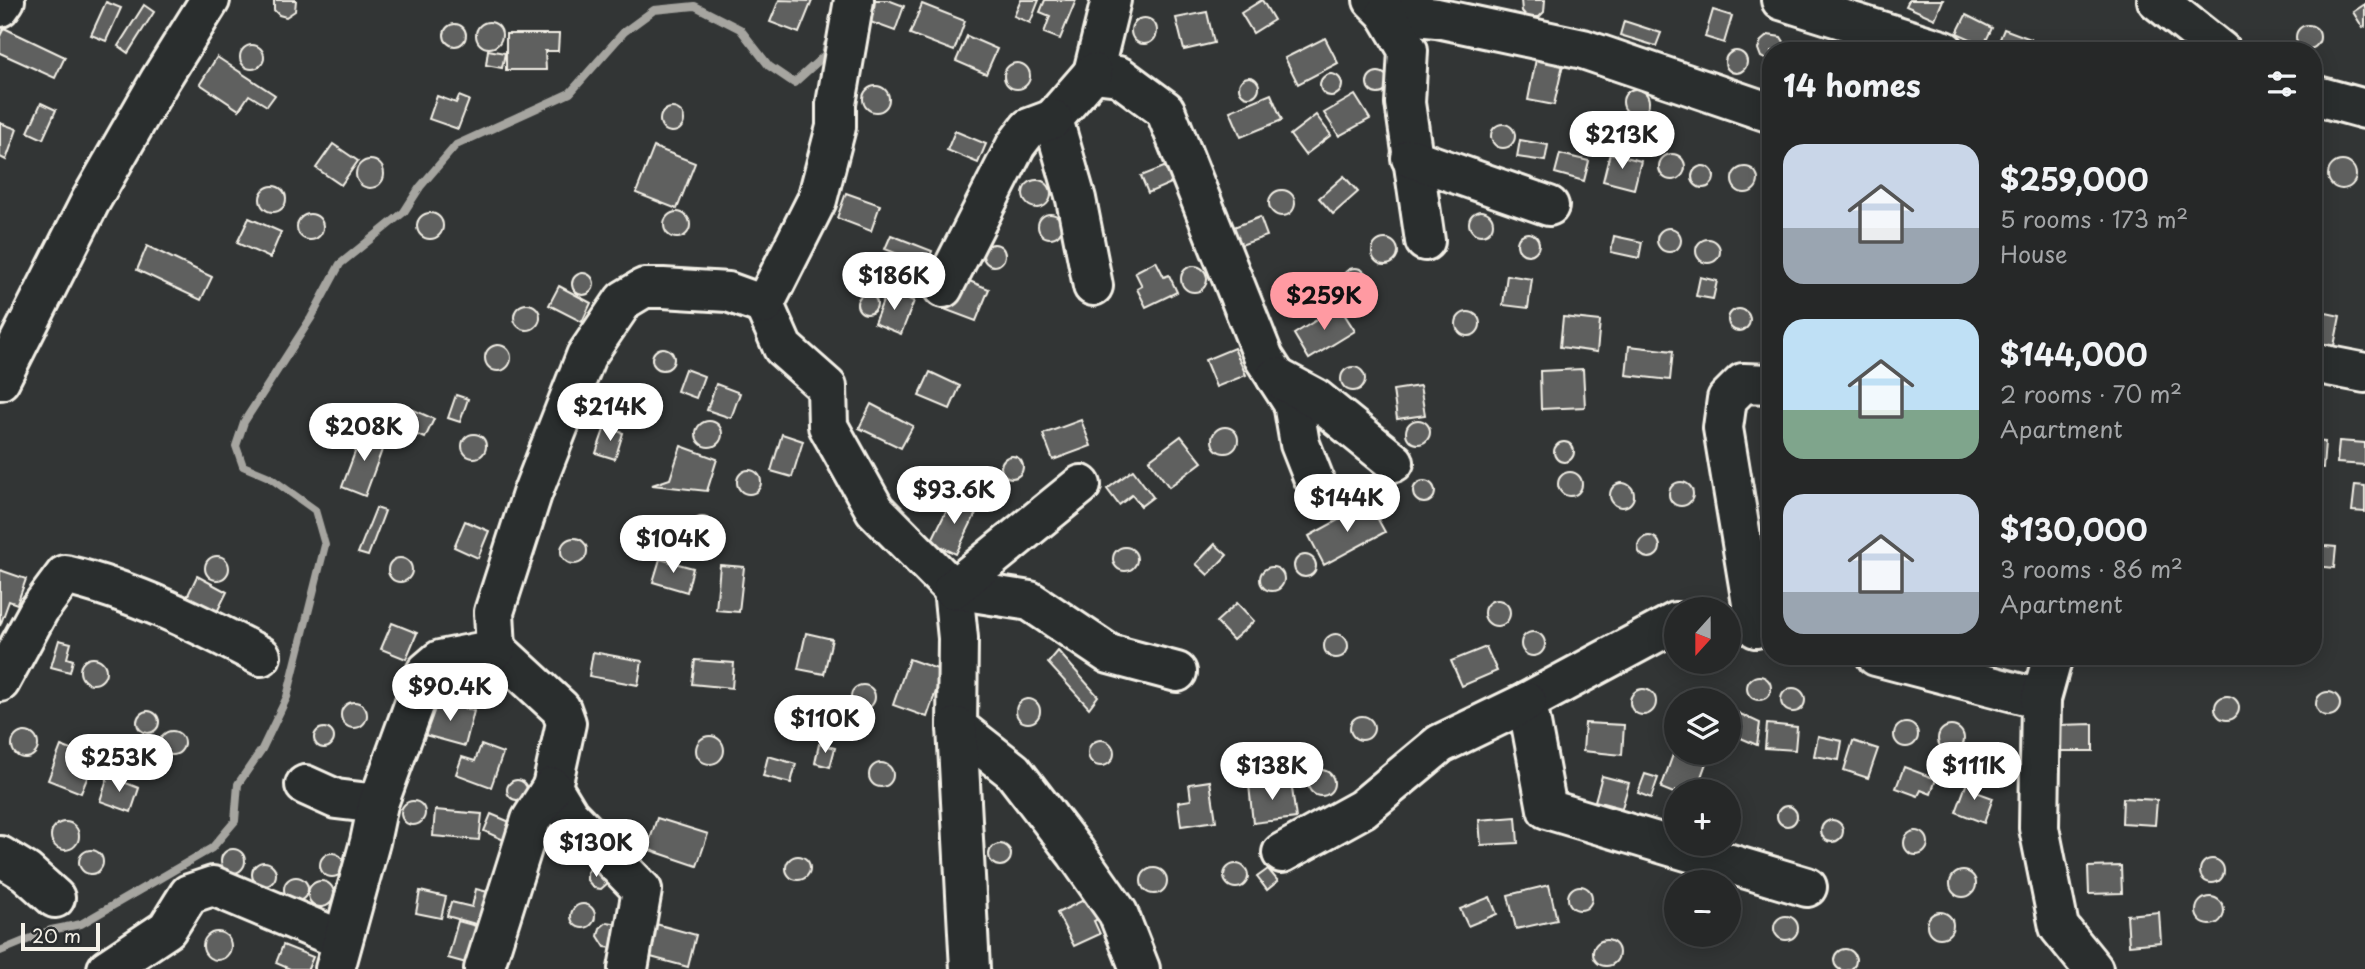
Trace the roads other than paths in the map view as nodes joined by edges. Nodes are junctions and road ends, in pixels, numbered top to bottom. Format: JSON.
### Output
{"nodes":[{"id":1,"x":5,"y":0,"type":"edge"},
{"id":2,"x":210,"y":0,"type":"edge"},
{"id":3,"x":854,"y":0,"type":"edge"},
{"id":4,"x":1111,"y":0,"type":"edge"},
{"id":5,"x":1781,"y":0,"type":"edge"},
{"id":6,"x":2150,"y":0,"type":"edge"},
{"id":7,"x":2157,"y":0,"type":"edge"},
{"id":8,"x":0,"y":7,"type":"edge"},
{"id":9,"x":1379,"y":7,"type":"edge"},
{"id":10,"x":1916,"y":42,"type":"edge"},
{"id":11,"x":2175,"y":42,"type":"edge"},
{"id":12,"x":2210,"y":42,"type":"edge"},
{"id":13,"x":1093,"y":73,"type":"junction"},
{"id":14,"x":2322,"y":96,"type":"edge"},
{"id":15,"x":2365,"y":109,"type":"edge"},
{"id":16,"x":1762,"y":110,"type":"edge"},
{"id":17,"x":1053,"y":119,"type":"junction"},
{"id":18,"x":1411,"y":158,"type":"junction"},
{"id":19,"x":1549,"y":206,"type":"dead end"},
{"id":20,"x":1425,"y":242,"type":"dead end"},
{"id":21,"x":1093,"y":286,"type":"dead end"},
{"id":22,"x":943,"y":288,"type":"dead end"},
{"id":23,"x":764,"y":305,"type":"junction"},
{"id":24,"x":2322,"y":365,"type":"edge"},
{"id":25,"x":2365,"y":373,"type":"edge"},
{"id":26,"x":1276,"y":377,"type":"junction"},
{"id":27,"x":0,"y":380,"type":"edge"},
{"id":28,"x":1762,"y":384,"type":"edge"},
{"id":29,"x":1394,"y":462,"type":"dead end"},
{"id":30,"x":1313,"y":477,"type":"dead end"},
{"id":31,"x":1081,"y":485,"type":"dead end"},
{"id":32,"x":953,"y":589,"type":"junction"},
{"id":33,"x":1664,"y":628,"type":"edge"},
{"id":34,"x":1752,"y":628,"type":"edge"},
{"id":35,"x":496,"y":649,"type":"junction"},
{"id":36,"x":261,"y":656,"type":"dead end"},
{"id":37,"x":1911,"y":665,"type":"edge"},
{"id":38,"x":2050,"y":665,"type":"edge"},
{"id":39,"x":1177,"y":672,"type":"dead end"},
{"id":40,"x":0,"y":682,"type":"edge"},
{"id":41,"x":2041,"y":699,"type":"junction"},
{"id":42,"x":1527,"y":702,"type":"junction"},
{"id":43,"x":957,"y":727,"type":"junction"},
{"id":44,"x":305,"y":786,"type":"dead end"},
{"id":45,"x":552,"y":786,"type":"junction"},
{"id":46,"x":378,"y":804,"type":"junction"},
{"id":47,"x":1282,"y":853,"type":"dead end"},
{"id":48,"x":0,"y":856,"type":"edge"},
{"id":49,"x":1807,"y":887,"type":"dead end"},
{"id":50,"x":55,"y":898,"type":"dead end"},
{"id":51,"x":339,"y":954,"type":"edge"},
{"id":52,"x":107,"y":969,"type":"edge"},
{"id":53,"x":484,"y":969,"type":"edge"},
{"id":54,"x":628,"y":969,"type":"edge"},
{"id":55,"x":970,"y":969,"type":"edge"},
{"id":56,"x":1140,"y":969,"type":"edge"},
{"id":57,"x":2093,"y":969,"type":"edge"}],
"edges":[{"from":1,"to":8,"type":"street"},
{"from":2,"to":27,"type":"street"},
{"from":3,"to":23,"type":"street"},
{"from":4,"to":13,"type":"street"},
{"from":5,"to":10,"type":"street"},
{"from":6,"to":11,"type":"street"},
{"from":7,"to":12,"type":"street"},
{"from":9,"to":16,"type":"street"},
{"from":9,"to":18,"type":"street"},
{"from":13,"to":17,"type":"street"},
{"from":13,"to":26,"type":"street"},
{"from":14,"to":15,"type":"street"},
{"from":17,"to":21,"type":"street"},
{"from":17,"to":22,"type":"street"},
{"from":18,"to":19,"type":"street"},
{"from":18,"to":20,"type":"street"},
{"from":23,"to":32,"type":"street"},
{"from":23,"to":35,"type":"street"},
{"from":24,"to":25,"type":"street"},
{"from":26,"to":29,"type":"street"},
{"from":26,"to":30,"type":"street"},
{"from":28,"to":34,"type":"street"},
{"from":31,"to":32,"type":"street"},
{"from":32,"to":39,"type":"street"},
{"from":32,"to":43,"type":"street"},
{"from":33,"to":42,"type":"street"},
{"from":35,"to":45,"type":"street"},
{"from":35,"to":46,"type":"street"},
{"from":36,"to":40,"type":"street"},
{"from":37,"to":41,"type":"street"},
{"from":38,"to":41,"type":"street"},
{"from":41,"to":57,"type":"street"},
{"from":42,"to":47,"type":"street"},
{"from":42,"to":49,"type":"street"},
{"from":43,"to":55,"type":"street"},
{"from":43,"to":56,"type":"street"},
{"from":44,"to":46,"type":"street"},
{"from":45,"to":53,"type":"street"},
{"from":45,"to":54,"type":"street"},
{"from":46,"to":51,"type":"street"},
{"from":48,"to":50,"type":"street"},
{"from":51,"to":52,"type":"street"}]}
